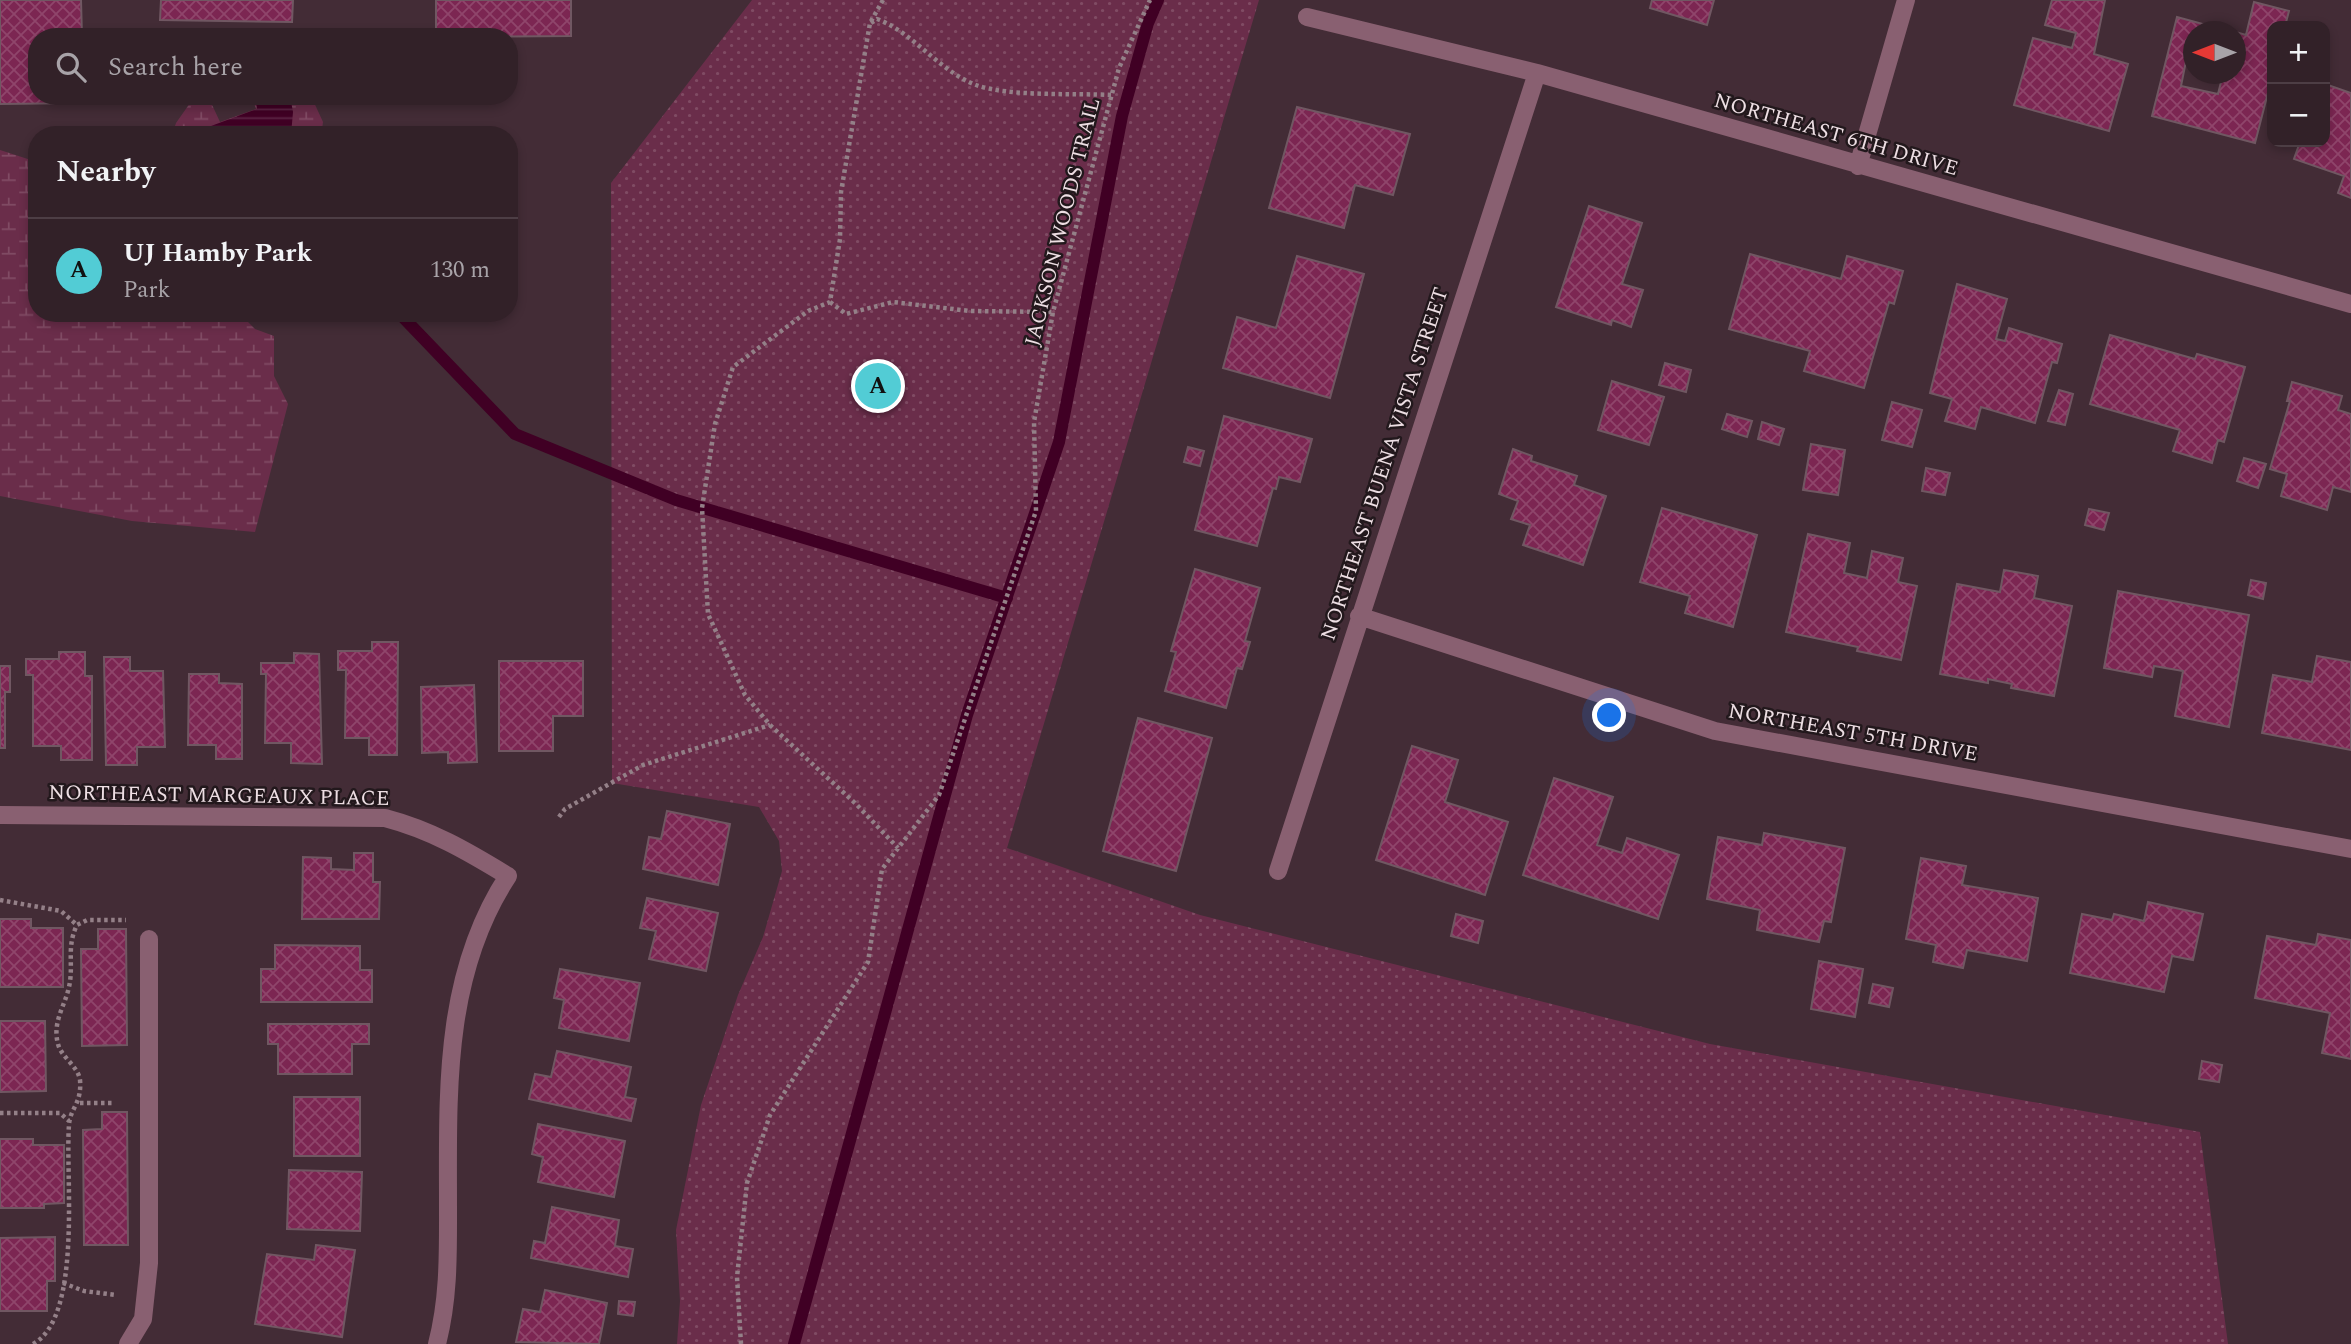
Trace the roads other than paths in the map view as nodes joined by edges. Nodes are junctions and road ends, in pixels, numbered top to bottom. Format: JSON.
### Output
{"nodes":[{"id":1,"x":1906,"y":0,"type":"edge"},
{"id":2,"x":1307,"y":17,"type":"dead end"},
{"id":3,"x":1537,"y":73,"type":"junction"},
{"id":4,"x":1858,"y":166,"type":"junction"},
{"id":5,"x":2351,"y":304,"type":"edge"},
{"id":6,"x":1359,"y":616,"type":"junction"},
{"id":7,"x":0,"y":815,"type":"edge"},
{"id":8,"x":2351,"y":849,"type":"edge"},
{"id":9,"x":1278,"y":871,"type":"dead end"},
{"id":10,"x":149,"y":939,"type":"dead end"},
{"id":11,"x":128,"y":1344,"type":"edge"},
{"id":12,"x":437,"y":1344,"type":"edge"}],
"edges":[{"from":1,"to":4,"type":"street"},
{"from":2,"to":3,"type":"street","name":"NORTHEAST 6TH DRIVE"},
{"from":3,"to":4,"type":"street","name":"NORTHEAST 6TH DRIVE"},
{"from":3,"to":6,"type":"street","name":"NORTHEAST BUENA VISTA STREET"},
{"from":4,"to":5,"type":"street","name":"NORTHEAST 6TH DRIVE"},
{"from":6,"to":8,"type":"street","name":"NORTHEAST 5TH DRIVE"},
{"from":6,"to":9,"type":"street","name":"NORTHEAST BUENA VISTA STREET"},
{"from":7,"to":12,"type":"street","name":"NORTHEAST MARGEAUX PLACE"},
{"from":10,"to":11,"type":"street"}]}
